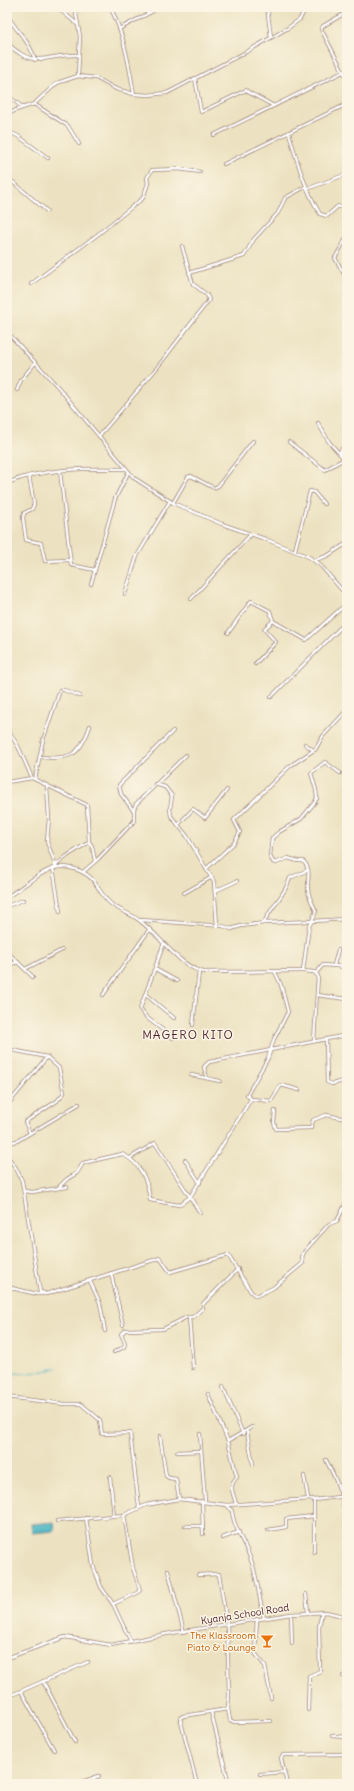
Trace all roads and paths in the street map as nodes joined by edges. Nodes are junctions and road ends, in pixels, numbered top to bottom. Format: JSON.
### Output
{"nodes":[{"id":1,"x":57,"y":7,"type":"edge"},
{"id":2,"x":78,"y":7,"type":"edge"},
{"id":3,"x":110,"y":7,"type":"edge"},
{"id":4,"x":151,"y":7,"type":"edge"},
{"id":5,"x":267,"y":7,"type":"edge"},
{"id":6,"x":306,"y":7,"type":"edge"},
{"id":7,"x":316,"y":7,"type":"edge"},
{"id":8,"x":304,"y":12,"type":"junction"},
{"id":9,"x":347,"y":12,"type":"edge"},
{"id":10,"x":9,"y":18,"type":"dead end"},
{"id":11,"x":77,"y":24,"type":"junction"},
{"id":12,"x":119,"y":29,"type":"junction"},
{"id":13,"x":271,"y":37,"type":"junction"},
{"id":14,"x":7,"y":43,"type":"edge"},
{"id":15,"x":78,"y":55,"type":"junction"},
{"id":16,"x":36,"y":60,"type":"junction"},
{"id":17,"x":343,"y":72,"type":"junction"},
{"id":18,"x":78,"y":76,"type":"junction"},
{"id":19,"x":195,"y":78,"type":"junction"},
{"id":20,"x":347,"y":79,"type":"edge"},
{"id":21,"x":7,"y":94,"type":"edge"},
{"id":22,"x":134,"y":94,"type":"junction"},
{"id":23,"x":34,"y":104,"type":"junction"},
{"id":24,"x":347,"y":104,"type":"edge"},
{"id":25,"x":274,"y":106,"type":"junction"},
{"id":26,"x":23,"y":107,"type":"junction"},
{"id":27,"x":7,"y":115,"type":"edge"},
{"id":28,"x":7,"y":131,"type":"edge"},
{"id":29,"x":289,"y":132,"type":"junction"},
{"id":30,"x":214,"y":135,"type":"dead end"},
{"id":31,"x":79,"y":144,"type":"dead end"},
{"id":32,"x":48,"y":158,"type":"dead end"},
{"id":33,"x":224,"y":164,"type":"dead end"},
{"id":34,"x":200,"y":172,"type":"dead end"},
{"id":35,"x":347,"y":174,"type":"edge"},
{"id":36,"x":7,"y":177,"type":"edge"},
{"id":37,"x":306,"y":188,"type":"junction"},
{"id":38,"x":347,"y":210,"type":"edge"},
{"id":39,"x":47,"y":211,"type":"dead end"},
{"id":40,"x":347,"y":237,"type":"edge"},
{"id":41,"x":182,"y":246,"type":"dead end"},
{"id":42,"x":190,"y":273,"type":"junction"},
{"id":43,"x":347,"y":280,"type":"edge"},
{"id":44,"x":31,"y":284,"type":"dead end"},
{"id":45,"x":347,"y":323,"type":"edge"},
{"id":46,"x":347,"y":330,"type":"edge"},
{"id":47,"x":7,"y":332,"type":"edge"},
{"id":48,"x":35,"y":363,"type":"junction"},
{"id":49,"x":18,"y":390,"type":"dead end"},
{"id":50,"x":318,"y":423,"type":"dead end"},
{"id":51,"x":99,"y":436,"type":"junction"},
{"id":52,"x":253,"y":442,"type":"dead end"},
{"id":53,"x":289,"y":442,"type":"dead end"},
{"id":54,"x":347,"y":442,"type":"edge"},
{"id":55,"x":339,"y":453,"type":"junction"},
{"id":56,"x":344,"y":459,"type":"junction"},
{"id":57,"x":347,"y":462,"type":"edge"},
{"id":58,"x":126,"y":469,"type":"junction"},
{"id":59,"x":60,"y":471,"type":"junction"},
{"id":60,"x":128,"y":473,"type":"junction"},
{"id":61,"x":29,"y":476,"type":"junction"},
{"id":62,"x":7,"y":483,"type":"edge"},
{"id":63,"x":170,"y":501,"type":"junction"},
{"id":64,"x":173,"y":503,"type":"junction"},
{"id":65,"x":324,"y":504,"type":"dead end"},
{"id":66,"x":252,"y":534,"type":"junction"},
{"id":67,"x":347,"y":543,"type":"edge"},
{"id":68,"x":295,"y":550,"type":"junction"},
{"id":69,"x":70,"y":560,"type":"junction"},
{"id":70,"x":314,"y":560,"type":"junction"},
{"id":71,"x":95,"y":570,"type":"junction"},
{"id":72,"x":91,"y":584,"type":"dead end"},
{"id":73,"x":125,"y":594,"type":"dead end"},
{"id":74,"x":347,"y":596,"type":"edge"},
{"id":75,"x":191,"y":600,"type":"dead end"},
{"id":76,"x":347,"y":602,"type":"edge"},
{"id":77,"x":273,"y":621,"type":"junction"},
{"id":78,"x":347,"y":621,"type":"edge"},
{"id":79,"x":228,"y":633,"type":"dead end"},
{"id":80,"x":255,"y":664,"type":"dead end"},
{"id":81,"x":80,"y":696,"type":"dead end"},
{"id":82,"x":271,"y":696,"type":"dead end"},
{"id":83,"x":347,"y":710,"type":"edge"},
{"id":84,"x":90,"y":726,"type":"dead end"},
{"id":85,"x":7,"y":728,"type":"edge"},
{"id":86,"x":173,"y":731,"type":"dead end"},
{"id":87,"x":305,"y":744,"type":"dead end"},
{"id":88,"x":314,"y":750,"type":"junction"},
{"id":89,"x":186,"y":755,"type":"dead end"},
{"id":90,"x":40,"y":757,"type":"junction"},
{"id":91,"x":340,"y":773,"type":"dead end"},
{"id":92,"x":32,"y":778,"type":"junction"},
{"id":93,"x":36,"y":779,"type":"junction"},
{"id":94,"x":161,"y":779,"type":"junction"},
{"id":95,"x":7,"y":782,"type":"edge"},
{"id":96,"x":155,"y":784,"type":"junction"},
{"id":97,"x":47,"y":786,"type":"junction"},
{"id":98,"x":165,"y":786,"type":"junction"},
{"id":99,"x":227,"y":790,"type":"dead end"},
{"id":100,"x":134,"y":811,"type":"junction"},
{"id":101,"x":178,"y":825,"type":"junction"},
{"id":102,"x":90,"y":842,"type":"junction"},
{"id":103,"x":95,"y":861,"type":"junction"},
{"id":104,"x":55,"y":867,"type":"junction"},
{"id":105,"x":207,"y":868,"type":"junction"},
{"id":106,"x":308,"y":870,"type":"junction"},
{"id":107,"x":82,"y":872,"type":"junction"},
{"id":108,"x":212,"y":877,"type":"junction"},
{"id":109,"x":237,"y":881,"type":"dead end"},
{"id":110,"x":215,"y":891,"type":"junction"},
{"id":111,"x":184,"y":893,"type":"dead end"},
{"id":112,"x":7,"y":898,"type":"edge"},
{"id":113,"x":23,"y":900,"type":"dead end"},
{"id":114,"x":7,"y":906,"type":"edge"},
{"id":115,"x":60,"y":912,"type":"dead end"},
{"id":116,"x":347,"y":919,"type":"edge"},
{"id":117,"x":140,"y":920,"type":"junction"},
{"id":118,"x":312,"y":921,"type":"junction"},
{"id":119,"x":264,"y":923,"type":"junction"},
{"id":120,"x":217,"y":926,"type":"junction"},
{"id":121,"x":149,"y":930,"type":"junction"},
{"id":122,"x":164,"y":943,"type":"junction"},
{"id":123,"x":62,"y":950,"type":"dead end"},
{"id":124,"x":338,"y":950,"type":"dead end"},
{"id":125,"x":7,"y":952,"type":"edge"},
{"id":126,"x":18,"y":962,"type":"junction"},
{"id":127,"x":7,"y":965,"type":"edge"},
{"id":128,"x":334,"y":966,"type":"junction"},
{"id":129,"x":347,"y":967,"type":"edge"},
{"id":130,"x":25,"y":969,"type":"junction"},
{"id":131,"x":155,"y":969,"type":"junction"},
{"id":132,"x":199,"y":971,"type":"junction"},
{"id":133,"x":303,"y":971,"type":"junction"},
{"id":134,"x":275,"y":972,"type":"junction"},
{"id":135,"x":316,"y":972,"type":"junction"},
{"id":136,"x":33,"y":977,"type":"dead end"},
{"id":137,"x":177,"y":981,"type":"dead end"},
{"id":138,"x":145,"y":994,"type":"junction"},
{"id":139,"x":103,"y":995,"type":"dead end"},
{"id":140,"x":317,"y":995,"type":"junction"},
{"id":141,"x":347,"y":999,"type":"edge"},
{"id":142,"x":174,"y":1018,"type":"dead end"},
{"id":143,"x":194,"y":1025,"type":"dead end"},
{"id":144,"x":347,"y":1035,"type":"edge"},
{"id":145,"x":173,"y":1038,"type":"dead end"},
{"id":146,"x":326,"y":1039,"type":"junction"},
{"id":147,"x":314,"y":1041,"type":"junction"},
{"id":148,"x":7,"y":1049,"type":"edge"},
{"id":149,"x":272,"y":1049,"type":"junction"},
{"id":150,"x":11,"y":1050,"type":"junction"},
{"id":151,"x":7,"y":1054,"type":"edge"},
{"id":152,"x":47,"y":1057,"type":"junction"},
{"id":153,"x":191,"y":1075,"type":"dead end"},
{"id":154,"x":207,"y":1078,"type":"junction"},
{"id":155,"x":347,"y":1080,"type":"edge"},
{"id":156,"x":220,"y":1081,"type":"dead end"},
{"id":157,"x":299,"y":1090,"type":"dead end"},
{"id":158,"x":251,"y":1099,"type":"junction"},
{"id":159,"x":9,"y":1103,"type":"dead end"},
{"id":160,"x":79,"y":1104,"type":"dead end"},
{"id":161,"x":274,"y":1111,"type":"dead end"},
{"id":162,"x":347,"y":1119,"type":"edge"},
{"id":163,"x":30,"y":1133,"type":"junction"},
{"id":164,"x":7,"y":1143,"type":"edge"},
{"id":165,"x":7,"y":1156,"type":"edge"},
{"id":166,"x":130,"y":1158,"type":"junction"},
{"id":167,"x":185,"y":1160,"type":"dead end"},
{"id":168,"x":200,"y":1183,"type":"junction"},
{"id":169,"x":67,"y":1187,"type":"dead end"},
{"id":170,"x":58,"y":1188,"type":"junction"},
{"id":171,"x":24,"y":1191,"type":"junction"},
{"id":172,"x":190,"y":1197,"type":"junction"},
{"id":173,"x":347,"y":1201,"type":"edge"},
{"id":174,"x":200,"y":1213,"type":"dead end"},
{"id":175,"x":238,"y":1269,"type":"junction"},
{"id":176,"x":111,"y":1273,"type":"junction"},
{"id":177,"x":90,"y":1281,"type":"junction"},
{"id":178,"x":7,"y":1287,"type":"edge"},
{"id":179,"x":39,"y":1293,"type":"junction"},
{"id":180,"x":189,"y":1317,"type":"junction"},
{"id":181,"x":123,"y":1325,"type":"dead end"},
{"id":182,"x":105,"y":1330,"type":"dead end"},
{"id":183,"x":114,"y":1352,"type":"dead end"},
{"id":184,"x":193,"y":1368,"type":"dead end"},
{"id":185,"x":223,"y":1387,"type":"dead end"},
{"id":186,"x":208,"y":1394,"type":"dead end"},
{"id":187,"x":7,"y":1398,"type":"edge"},
{"id":188,"x":252,"y":1427,"type":"dead end"},
{"id":189,"x":247,"y":1432,"type":"junction"},
{"id":190,"x":200,"y":1434,"type":"dead end"},
{"id":191,"x":243,"y":1434,"type":"junction"},
{"id":192,"x":160,"y":1436,"type":"dead end"},
{"id":193,"x":228,"y":1441,"type":"junction"},
{"id":194,"x":200,"y":1451,"type":"junction"},
{"id":195,"x":177,"y":1452,"type":"dead end"},
{"id":196,"x":326,"y":1460,"type":"dead end"},
{"id":197,"x":253,"y":1464,"type":"dead end"},
{"id":198,"x":304,"y":1476,"type":"dead end"},
{"id":199,"x":110,"y":1477,"type":"dead end"},
{"id":200,"x":347,"y":1496,"type":"edge"},
{"id":201,"x":343,"y":1497,"type":"junction"},
{"id":202,"x":308,"y":1498,"type":"junction"},
{"id":203,"x":180,"y":1499,"type":"junction"},
{"id":204,"x":314,"y":1500,"type":"junction"},
{"id":205,"x":204,"y":1501,"type":"junction"},
{"id":206,"x":236,"y":1504,"type":"junction"},
{"id":207,"x":226,"y":1505,"type":"junction"},
{"id":208,"x":139,"y":1507,"type":"junction"},
{"id":209,"x":114,"y":1516,"type":"junction"},
{"id":210,"x":124,"y":1516,"type":"junction"},
{"id":211,"x":314,"y":1516,"type":"junction"},
{"id":212,"x":86,"y":1518,"type":"junction"},
{"id":213,"x":57,"y":1521,"type":"dead end"},
{"id":214,"x":185,"y":1526,"type":"dead end"},
{"id":215,"x":203,"y":1526,"type":"junction"},
{"id":216,"x":268,"y":1530,"type":"dead end"},
{"id":217,"x":239,"y":1532,"type":"junction"},
{"id":218,"x":203,"y":1534,"type":"dead end"},
{"id":219,"x":222,"y":1538,"type":"dead end"},
{"id":220,"x":314,"y":1552,"type":"dead end"},
{"id":221,"x":347,"y":1563,"type":"edge"},
{"id":222,"x":168,"y":1570,"type":"dead end"},
{"id":223,"x":198,"y":1575,"type":"dead end"},
{"id":224,"x":306,"y":1594,"type":"dead end"},
{"id":225,"x":114,"y":1604,"type":"junction"},
{"id":226,"x":308,"y":1612,"type":"junction"},
{"id":227,"x":322,"y":1612,"type":"junction"},
{"id":228,"x":290,"y":1614,"type":"junction"},
{"id":229,"x":347,"y":1614,"type":"edge"},
{"id":230,"x":347,"y":1617,"type":"edge"},
{"id":231,"x":264,"y":1618,"type":"junction"},
{"id":232,"x":257,"y":1619,"type":"junction"},
{"id":233,"x":227,"y":1624,"type":"junction"},
{"id":234,"x":184,"y":1632,"type":"junction"},
{"id":235,"x":131,"y":1642,"type":"junction"},
{"id":236,"x":292,"y":1643,"type":"dead end"},
{"id":237,"x":7,"y":1658,"type":"edge"},
{"id":238,"x":88,"y":1662,"type":"dead end"},
{"id":239,"x":343,"y":1676,"type":"dead end"},
{"id":240,"x":347,"y":1677,"type":"edge"},
{"id":241,"x":44,"y":1682,"type":"junction"},
{"id":242,"x":22,"y":1691,"type":"junction"},
{"id":243,"x":7,"y":1697,"type":"edge"},
{"id":244,"x":271,"y":1698,"type":"dead end"},
{"id":245,"x":228,"y":1708,"type":"junction"},
{"id":246,"x":308,"y":1710,"type":"dead end"},
{"id":247,"x":211,"y":1712,"type":"junction"},
{"id":248,"x":271,"y":1721,"type":"dead end"},
{"id":249,"x":332,"y":1736,"type":"dead end"},
{"id":250,"x":347,"y":1737,"type":"edge"},
{"id":251,"x":75,"y":1742,"type":"dead end"},
{"id":252,"x":54,"y":1750,"type":"dead end"},
{"id":253,"x":347,"y":1754,"type":"edge"},
{"id":254,"x":284,"y":1772,"type":"junction"},
{"id":255,"x":260,"y":1774,"type":"dead end"},
{"id":256,"x":99,"y":1776,"type":"dead end"},
{"id":257,"x":76,"y":1784,"type":"edge"},
{"id":258,"x":197,"y":1784,"type":"edge"},
{"id":259,"x":229,"y":1784,"type":"edge"},
{"id":260,"x":287,"y":1784,"type":"edge"}],
"edges":[{"from":1,"to":11,"type":"street"},
{"from":2,"to":11,"type":"street"},
{"from":3,"to":12,"type":"street"},
{"from":4,"to":12,"type":"street"},
{"from":5,"to":13,"type":"street"},
{"from":6,"to":8,"type":"street"},
{"from":7,"to":8,"type":"street"},
{"from":8,"to":13,"type":"street"},
{"from":9,"to":17,"type":"street"},
{"from":10,"to":16,"type":"street"},
{"from":11,"to":15,"type":"street"},
{"from":12,"to":22,"type":"street"},
{"from":13,"to":19,"type":"street"},
{"from":14,"to":16,"type":"street"},
{"from":15,"to":16,"type":"street"},
{"from":15,"to":18,"type":"street"},
{"from":17,"to":20,"type":"street"},
{"from":17,"to":25,"type":"street"},
{"from":18,"to":22,"type":"street"},
{"from":18,"to":23,"type":"street"},
{"from":19,"to":22,"type":"street"},
{"from":19,"to":25,"type":"street"},
{"from":21,"to":26,"type":"street"},
{"from":23,"to":26,"type":"street"},
{"from":23,"to":31,"type":"street"},
{"from":24,"to":29,"type":"street"},
{"from":25,"to":30,"type":"street"},
{"from":26,"to":27,"type":"street"},
{"from":28,"to":32,"type":"street"},
{"from":29,"to":33,"type":"street"},
{"from":29,"to":37,"type":"street"},
{"from":34,"to":44,"type":"street"},
{"from":35,"to":37,"type":"street"},
{"from":36,"to":39,"type":"street"},
{"from":37,"to":38,"type":"street"},
{"from":37,"to":42,"type":"street"},
{"from":40,"to":43,"type":"street"},
{"from":41,"to":42,"type":"street"},
{"from":42,"to":51,"type":"street"},
{"from":45,"to":46,"type":"street"},
{"from":47,"to":48,"type":"street"},
{"from":48,"to":49,"type":"street"},
{"from":48,"to":51,"type":"street"},
{"from":50,"to":55,"type":"street"},
{"from":51,"to":58,"type":"street"},
{"from":52,"to":64,"type":"street"},
{"from":53,"to":56,"type":"street"},
{"from":54,"to":55,"type":"street"},
{"from":55,"to":56,"type":"street"},
{"from":56,"to":57,"type":"street"},
{"from":58,"to":59,"type":"street"},
{"from":58,"to":60,"type":"street"},
{"from":59,"to":61,"type":"street"},
{"from":59,"to":69,"type":"street"},
{"from":60,"to":63,"type":"street"},
{"from":60,"to":71,"type":"street"},
{"from":61,"to":62,"type":"street"},
{"from":61,"to":69,"type":"street"},
{"from":63,"to":64,"type":"street"},
{"from":63,"to":73,"type":"street"},
{"from":64,"to":66,"type":"street"},
{"from":65,"to":68,"type":"street"},
{"from":66,"to":68,"type":"street"},
{"from":66,"to":75,"type":"street"},
{"from":67,"to":70,"type":"street"},
{"from":68,"to":70,"type":"street"},
{"from":69,"to":71,"type":"street"},
{"from":70,"to":74,"type":"street"},
{"from":71,"to":72,"type":"street"},
{"from":76,"to":77,"type":"street"},
{"from":77,"to":79,"type":"street"},
{"from":77,"to":80,"type":"street"},
{"from":78,"to":82,"type":"street"},
{"from":81,"to":90,"type":"street"},
{"from":83,"to":88,"type":"street"},
{"from":84,"to":90,"type":"street"},
{"from":85,"to":92,"type":"street"},
{"from":86,"to":100,"type":"street"},
{"from":87,"to":88,"type":"street"},
{"from":88,"to":105,"type":"street"},
{"from":89,"to":94,"type":"street"},
{"from":90,"to":93,"type":"street"},
{"from":91,"to":106,"type":"street"},
{"from":92,"to":93,"type":"street"},
{"from":92,"to":95,"type":"street"},
{"from":93,"to":97,"type":"street"},
{"from":94,"to":96,"type":"street"},
{"from":94,"to":98,"type":"street"},
{"from":96,"to":98,"type":"street"},
{"from":96,"to":100,"type":"street"},
{"from":97,"to":102,"type":"street"},
{"from":97,"to":104,"type":"street"},
{"from":98,"to":101,"type":"street"},
{"from":99,"to":101,"type":"street"},
{"from":100,"to":103,"type":"street"},
{"from":101,"to":105,"type":"street"},
{"from":102,"to":103,"type":"street"},
{"from":102,"to":104,"type":"street"},
{"from":103,"to":107,"type":"street"},
{"from":104,"to":107,"type":"street"},
{"from":104,"to":112,"type":"street"},
{"from":104,"to":115,"type":"street"},
{"from":105,"to":108,"type":"street"},
{"from":106,"to":118,"type":"street"},
{"from":106,"to":119,"type":"street"},
{"from":107,"to":117,"type":"street"},
{"from":108,"to":110,"type":"street"},
{"from":108,"to":111,"type":"street"},
{"from":109,"to":110,"type":"street"},
{"from":110,"to":120,"type":"street"},
{"from":113,"to":114,"type":"street"},
{"from":116,"to":118,"type":"street"},
{"from":117,"to":120,"type":"street"},
{"from":117,"to":121,"type":"street"},
{"from":118,"to":119,"type":"street"},
{"from":118,"to":133,"type":"street"},
{"from":119,"to":120,"type":"street"},
{"from":121,"to":122,"type":"street"},
{"from":121,"to":139,"type":"street"},
{"from":122,"to":131,"type":"street"},
{"from":122,"to":132,"type":"street"},
{"from":123,"to":130,"type":"street"},
{"from":124,"to":128,"type":"street"},
{"from":125,"to":126,"type":"street"},
{"from":126,"to":127,"type":"street"},
{"from":126,"to":130,"type":"street"},
{"from":128,"to":129,"type":"street"},
{"from":128,"to":135,"type":"street"},
{"from":130,"to":136,"type":"street"},
{"from":131,"to":137,"type":"street"},
{"from":131,"to":138,"type":"street"},
{"from":132,"to":134,"type":"street"},
{"from":132,"to":143,"type":"street"},
{"from":133,"to":134,"type":"street"},
{"from":133,"to":135,"type":"street"},
{"from":134,"to":149,"type":"street"},
{"from":135,"to":140,"type":"street"},
{"from":138,"to":142,"type":"street"},
{"from":138,"to":145,"type":"street"},
{"from":140,"to":141,"type":"street"},
{"from":140,"to":147,"type":"street"},
{"from":144,"to":146,"type":"street"},
{"from":146,"to":147,"type":"street"},
{"from":146,"to":155,"type":"street"},
{"from":147,"to":149,"type":"street"},
{"from":148,"to":150,"type":"street"},
{"from":149,"to":154,"type":"street"},
{"from":149,"to":158,"type":"street"},
{"from":150,"to":151,"type":"street"},
{"from":150,"to":152,"type":"street"},
{"from":152,"to":159,"type":"street"},
{"from":152,"to":163,"type":"street"},
{"from":153,"to":154,"type":"street"},
{"from":154,"to":156,"type":"street"},
{"from":157,"to":158,"type":"street"},
{"from":158,"to":168,"type":"street"},
{"from":160,"to":163,"type":"street"},
{"from":161,"to":162,"type":"street"},
{"from":163,"to":164,"type":"street"},
{"from":165,"to":171,"type":"street"},
{"from":166,"to":170,"type":"street"},
{"from":166,"to":172,"type":"street"},
{"from":166,"to":172,"type":"street"},
{"from":167,"to":168,"type":"street"},
{"from":168,"to":172,"type":"street"},
{"from":169,"to":170,"type":"street"},
{"from":170,"to":171,"type":"street"},
{"from":171,"to":179,"type":"street"},
{"from":172,"to":174,"type":"street"},
{"from":173,"to":175,"type":"street"},
{"from":175,"to":176,"type":"street"},
{"from":175,"to":180,"type":"street"},
{"from":176,"to":177,"type":"street"},
{"from":176,"to":181,"type":"street"},
{"from":177,"to":179,"type":"street"},
{"from":177,"to":182,"type":"street"},
{"from":178,"to":179,"type":"street"},
{"from":180,"to":183,"type":"street"},
{"from":180,"to":184,"type":"street"},
{"from":185,"to":191,"type":"street"},
{"from":186,"to":193,"type":"street"},
{"from":187,"to":208,"type":"street"},
{"from":188,"to":189,"type":"street"},
{"from":189,"to":191,"type":"street"},
{"from":189,"to":197,"type":"street"},
{"from":190,"to":194,"type":"street"},
{"from":191,"to":193,"type":"street"},
{"from":192,"to":203,"type":"street"},
{"from":193,"to":206,"type":"street"},
{"from":194,"to":195,"type":"street"},
{"from":194,"to":205,"type":"street"},
{"from":196,"to":201,"type":"street"},
{"from":198,"to":202,"type":"street"},
{"from":199,"to":209,"type":"street"},
{"from":200,"to":201,"type":"street"},
{"from":201,"to":204,"type":"street"},
{"from":201,"to":221,"type":"street"},
{"from":202,"to":204,"type":"street"},
{"from":202,"to":206,"type":"street"},
{"from":203,"to":205,"type":"street"},
{"from":203,"to":208,"type":"street"},
{"from":204,"to":211,"type":"street"},
{"from":205,"to":207,"type":"street"},
{"from":205,"to":215,"type":"street"},
{"from":206,"to":207,"type":"street"},
{"from":207,"to":217,"type":"street"},
{"from":208,"to":210,"type":"street"},
{"from":209,"to":210,"type":"street"},
{"from":209,"to":212,"type":"street"},
{"from":210,"to":225,"type":"street"},
{"from":211,"to":216,"type":"street"},
{"from":211,"to":220,"type":"street"},
{"from":212,"to":213,"type":"street"},
{"from":212,"to":225,"type":"street"},
{"from":214,"to":215,"type":"street"},
{"from":215,"to":218,"type":"street"},
{"from":217,"to":219,"type":"street"},
{"from":217,"to":231,"type":"street"},
{"from":222,"to":234,"type":"street"},
{"from":223,"to":233,"type":"street"},
{"from":224,"to":226,"type":"street"},
{"from":225,"to":235,"type":"street"},
{"from":226,"to":227,"type":"street","name":"Kyanja School Road"},
{"from":226,"to":228,"type":"street","name":"Kyanja School Road"},
{"from":227,"to":230,"type":"street","name":"Kyanja School Road"},
{"from":227,"to":246,"type":"street"},
{"from":228,"to":231,"type":"street","name":"Kyanja School Road"},
{"from":228,"to":236,"type":"street"},
{"from":229,"to":230,"type":"street"},
{"from":231,"to":232,"type":"street","name":"Kyanja School Road"},
{"from":232,"to":233,"type":"street","name":"Kyanja School Road"},
{"from":232,"to":244,"type":"street"},
{"from":233,"to":234,"type":"street","name":"Kyanja School Road"},
{"from":233,"to":245,"type":"street"},
{"from":234,"to":235,"type":"street","name":"Kyanja School Road"},
{"from":235,"to":237,"type":"street","name":"Kyanja School Road"},
{"from":238,"to":241,"type":"street"},
{"from":239,"to":240,"type":"street"},
{"from":241,"to":242,"type":"street"},
{"from":241,"to":251,"type":"street"},
{"from":242,"to":243,"type":"street"},
{"from":242,"to":252,"type":"street"},
{"from":245,"to":247,"type":"street"},
{"from":245,"to":248,"type":"street"},
{"from":247,"to":258,"type":"street"},
{"from":247,"to":259,"type":"street"},
{"from":249,"to":250,"type":"street"},
{"from":253,"to":254,"type":"street"},
{"from":254,"to":255,"type":"street"},
{"from":254,"to":260,"type":"street"},
{"from":256,"to":257,"type":"street"}]}
